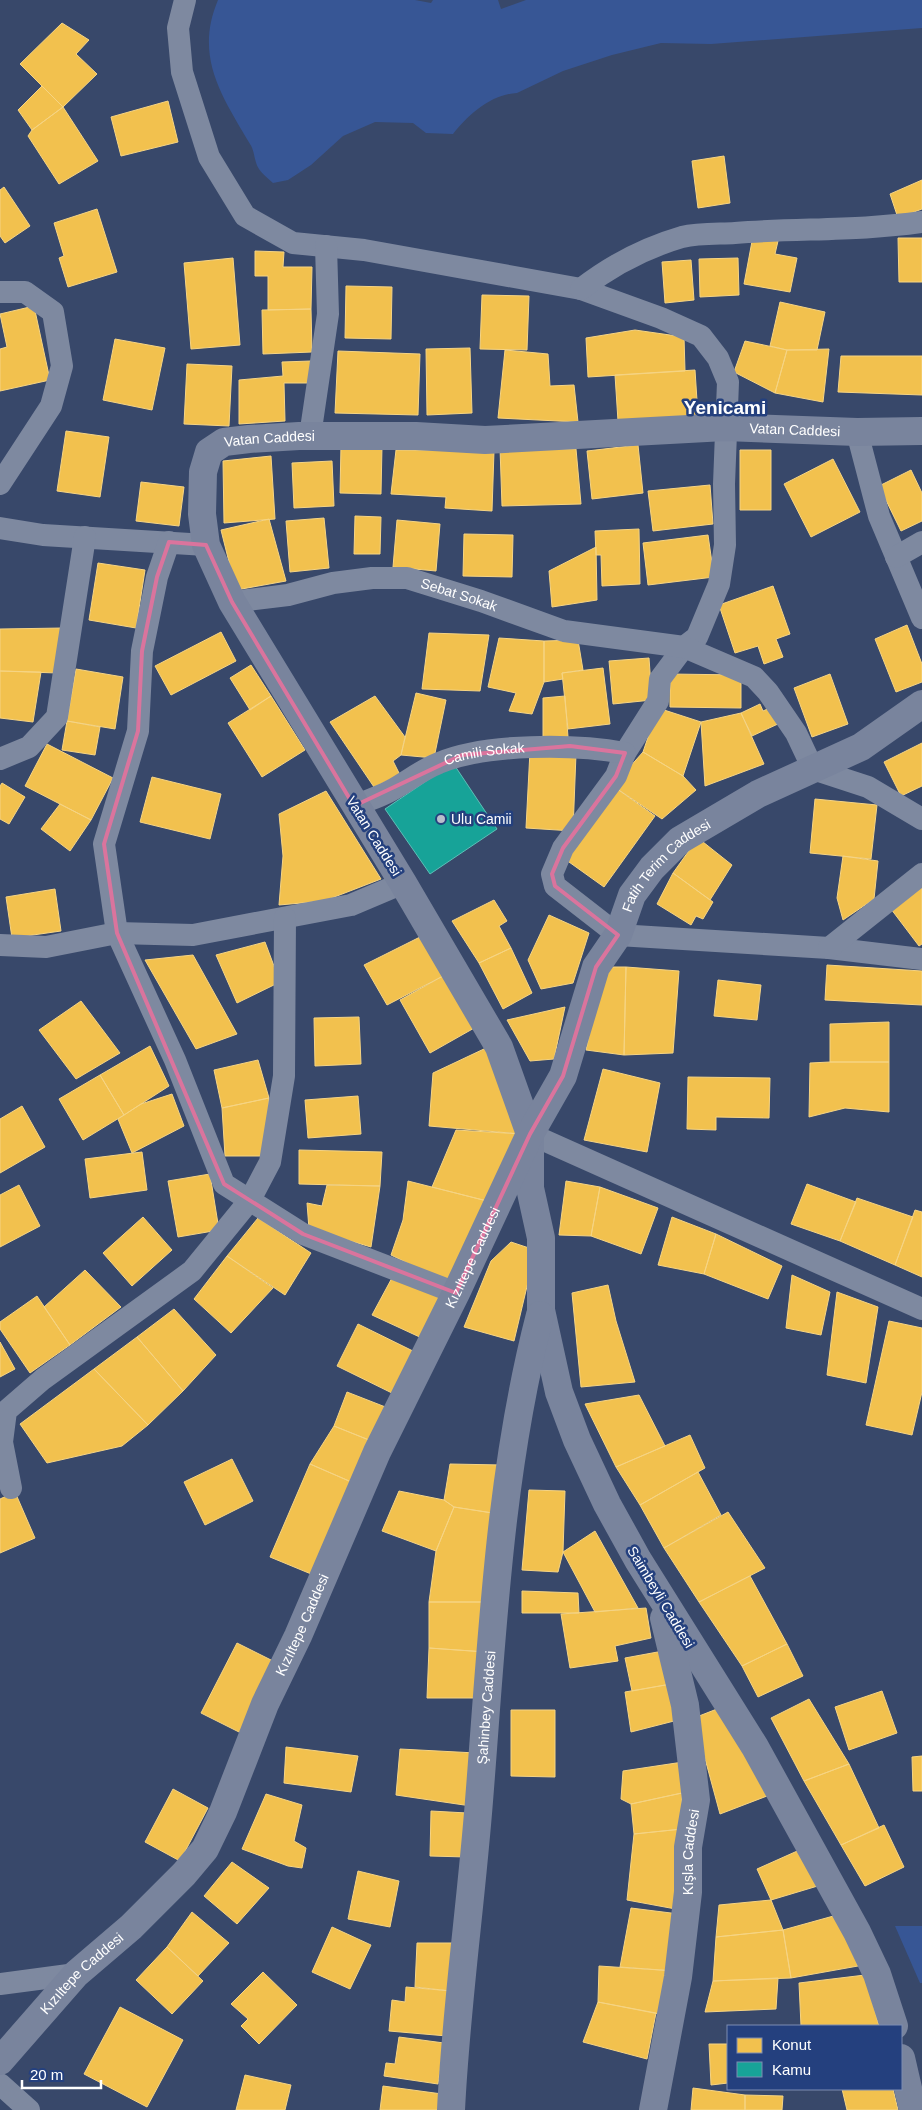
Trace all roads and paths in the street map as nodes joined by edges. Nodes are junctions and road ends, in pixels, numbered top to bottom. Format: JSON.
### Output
{"nodes":[{"id":1,"x":185,"y":0,"type":"edge"},
{"id":2,"x":922,"y":222,"type":"edge"},
{"id":3,"x":326,"y":246,"type":"junction"},
{"id":4,"x":581,"y":289,"type":"junction"},
{"id":5,"x":0,"y":292,"type":"edge"},
{"id":6,"x":725,"y":428,"type":"junction"},
{"id":7,"x":922,"y":431,"type":"edge"},
{"id":8,"x":857,"y":432,"type":"junction"},
{"id":9,"x":310,"y":436,"type":"junction"},
{"id":10,"x":0,"y":484,"type":"edge"},
{"id":11,"x":0,"y":528,"type":"edge"},
{"id":12,"x":85,"y":537,"type":"junction"},
{"id":13,"x":168,"y":542,"type":"junction"},
{"id":14,"x":922,"y":542,"type":"edge"},
{"id":15,"x":206,"y":545,"type":"junction"},
{"id":16,"x":896,"y":557,"type":"junction"},
{"id":17,"x":232,"y":602,"type":"junction"},
{"id":18,"x":922,"y":618,"type":"edge"},
{"id":19,"x":684,"y":648,"type":"junction"},
{"id":20,"x":922,"y":704,"type":"edge"},
{"id":21,"x":625,"y":753,"type":"junction"},
{"id":22,"x":0,"y":759,"type":"edge"},
{"id":23,"x":813,"y":769,"type":"junction"},
{"id":24,"x":354,"y":806,"type":"junction"},
{"id":25,"x":922,"y":819,"type":"edge"},
{"id":26,"x":922,"y":874,"type":"edge"},
{"id":27,"x":403,"y":883,"type":"junction"},
{"id":28,"x":286,"y":918,"type":"junction"},
{"id":29,"x":117,"y":932,"type":"junction"},
{"id":30,"x":618,"y":935,"type":"junction"},
{"id":31,"x":0,"y":945,"type":"edge"},
{"id":32,"x":829,"y":948,"type":"junction"},
{"id":33,"x":922,"y":959,"type":"edge"},
{"id":34,"x":530,"y":1134,"type":"junction"},
{"id":35,"x":250,"y":1200,"type":"junction"},
{"id":36,"x":456,"y":1293,"type":"junction"},
{"id":37,"x":922,"y":1309,"type":"edge"},
{"id":38,"x":542,"y":1310,"type":"junction"},
{"id":39,"x":12,"y":1488,"type":"dead end"},
{"id":40,"x":659,"y":1596,"type":"junction"},
{"id":41,"x":76,"y":1974,"type":"junction"},
{"id":42,"x":0,"y":1984,"type":"edge"},
{"id":43,"x":894,"y":2025,"type":"edge"},
{"id":44,"x":0,"y":2061,"type":"edge"},
{"id":45,"x":902,"y":2062,"type":"edge"},
{"id":46,"x":0,"y":2084,"type":"edge"},
{"id":47,"x":29,"y":2110,"type":"edge"},
{"id":48,"x":451,"y":2110,"type":"edge"},
{"id":49,"x":653,"y":2110,"type":"edge"},
{"id":50,"x":913,"y":2110,"type":"edge"}],
"edges":[{"from":1,"to":3,"type":"street"},
{"from":2,"to":4,"type":"street"},
{"from":3,"to":4,"type":"street"},
{"from":3,"to":9,"type":"street"},
{"from":4,"to":6,"type":"street"},
{"from":5,"to":10,"type":"street"},
{"from":6,"to":8,"type":"street","name":"Vatan Caddesi"},
{"from":6,"to":9,"type":"street","name":"Vatan Caddesi"},
{"from":6,"to":19,"type":"street"},
{"from":7,"to":8,"type":"street","name":"Vatan Caddesi"},
{"from":8,"to":16,"type":"street"},
{"from":9,"to":15,"type":"street","name":"Vatan Caddesi"},
{"from":11,"to":12,"type":"street"},
{"from":12,"to":13,"type":"street"},
{"from":12,"to":22,"type":"street"},
{"from":13,"to":15,"type":"street"},
{"from":13,"to":29,"type":"street"},
{"from":14,"to":16,"type":"street"},
{"from":15,"to":17,"type":"street","name":"Vatan Caddesi"},
{"from":16,"to":18,"type":"street"},
{"from":17,"to":19,"type":"street","name":"Sebat Sokak"},
{"from":17,"to":24,"type":"street","name":"Vatan Caddesi"},
{"from":19,"to":21,"type":"street"},
{"from":19,"to":23,"type":"street","name":"Sebat Sokak"},
{"from":20,"to":23,"type":"street","name":"Fatih Terim Caddesi"},
{"from":21,"to":24,"type":"street","name":"Camili Sokak"},
{"from":21,"to":30,"type":"street"},
{"from":23,"to":25,"type":"street"},
{"from":23,"to":30,"type":"street","name":"Fatih Terim Caddesi"},
{"from":24,"to":27,"type":"street","name":"Vatan Caddesi"},
{"from":26,"to":32,"type":"street"},
{"from":27,"to":28,"type":"street"},
{"from":27,"to":34,"type":"street","name":"Vatan Caddesi"},
{"from":28,"to":29,"type":"street"},
{"from":28,"to":35,"type":"street"},
{"from":29,"to":31,"type":"street"},
{"from":29,"to":35,"type":"street"},
{"from":30,"to":32,"type":"street"},
{"from":30,"to":34,"type":"street","name":"Fatih Terim Caddesi"},
{"from":32,"to":33,"type":"street"},
{"from":34,"to":36,"type":"street","name":"Kızıltepe Caddesi"},
{"from":34,"to":37,"type":"street"},
{"from":34,"to":38,"type":"street","name":"Saimbeyli Caddesi"},
{"from":35,"to":36,"type":"street"},
{"from":35,"to":39,"type":"street"},
{"from":36,"to":41,"type":"street","name":"Kızıltepe Caddesi"},
{"from":38,"to":40,"type":"street","name":"Saimbeyli Caddesi"},
{"from":38,"to":48,"type":"street","name":"Şahinbey Caddesi"},
{"from":40,"to":43,"type":"street","name":"Saimbeyli Caddesi"},
{"from":40,"to":49,"type":"street","name":"Kışla Caddesi"},
{"from":41,"to":42,"type":"street"},
{"from":41,"to":44,"type":"street","name":"Kızıltepe Caddesi"},
{"from":45,"to":50,"type":"street"},
{"from":46,"to":47,"type":"street"}]}
